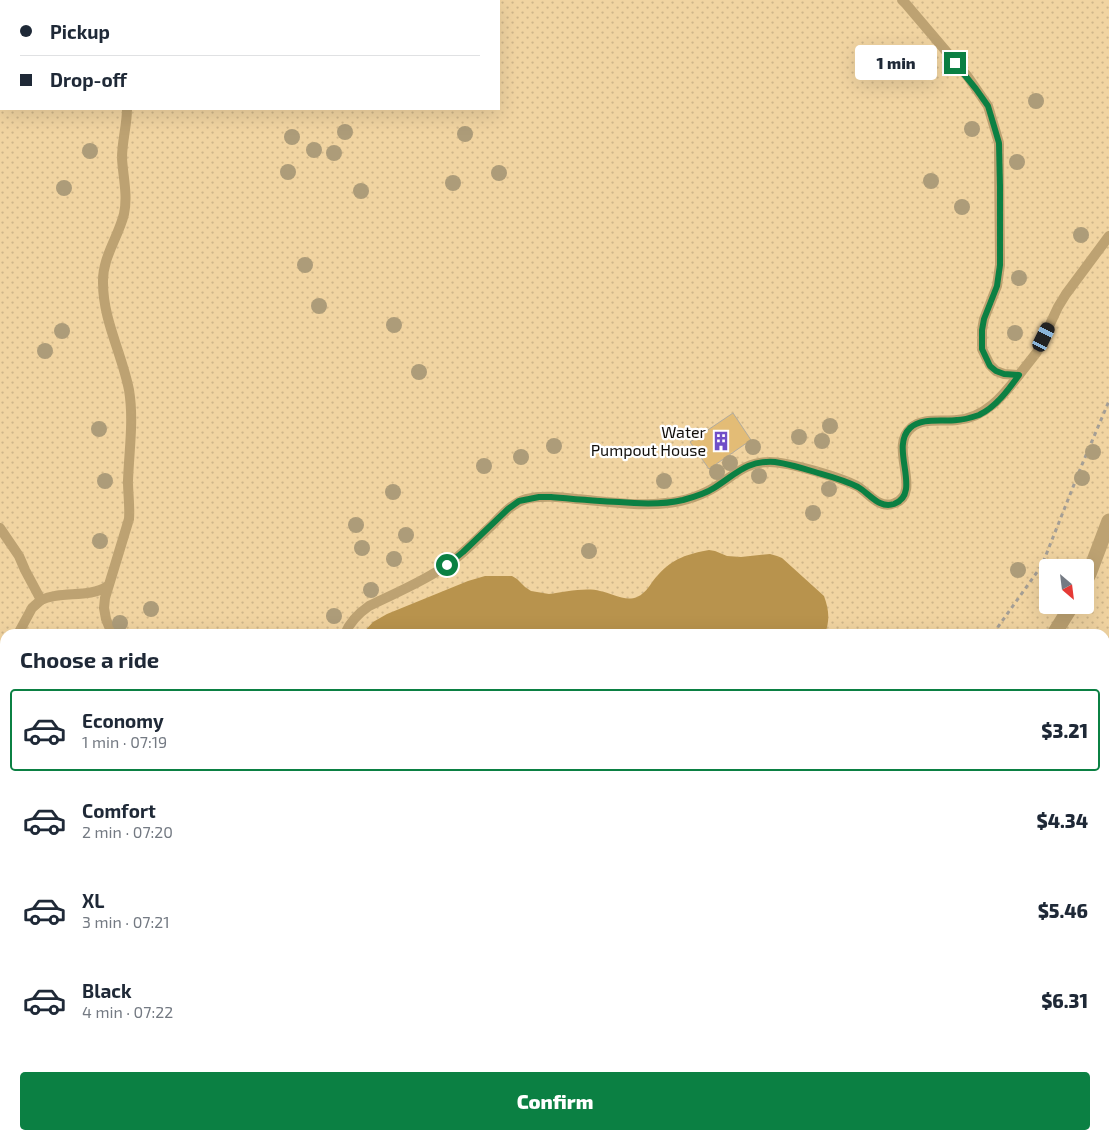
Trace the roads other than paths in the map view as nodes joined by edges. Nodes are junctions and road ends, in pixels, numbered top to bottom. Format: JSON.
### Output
{"nodes":[{"id":1,"x":902,"y":0,"type":"edge"},
{"id":2,"x":127,"y":110,"type":"edge"},
{"id":3,"x":1109,"y":236,"type":"edge"},
{"id":4,"x":1019,"y":375,"type":"junction"},
{"id":5,"x":1109,"y":522,"type":"edge"},
{"id":6,"x":0,"y":528,"type":"edge"},
{"id":7,"x":1094,"y":561,"type":"edge"},
{"id":8,"x":108,"y":586,"type":"junction"},
{"id":9,"x":40,"y":600,"type":"junction"},
{"id":10,"x":1066,"y":614,"type":"edge"},
{"id":11,"x":21,"y":629,"type":"edge"},
{"id":12,"x":110,"y":629,"type":"edge"},
{"id":13,"x":348,"y":629,"type":"edge"},
{"id":14,"x":1057,"y":629,"type":"edge"}],
"edges":[{"from":1,"to":4,"type":"lane"},
{"from":2,"to":8,"type":"lane"},
{"from":3,"to":4,"type":"lane"},
{"from":4,"to":13,"type":"lane"},
{"from":5,"to":7,"type":"street"},
{"from":6,"to":9,"type":"lane"},
{"from":8,"to":9,"type":"lane"},
{"from":8,"to":12,"type":"lane"},
{"from":9,"to":11,"type":"lane"},
{"from":10,"to":14,"type":"street"}]}
